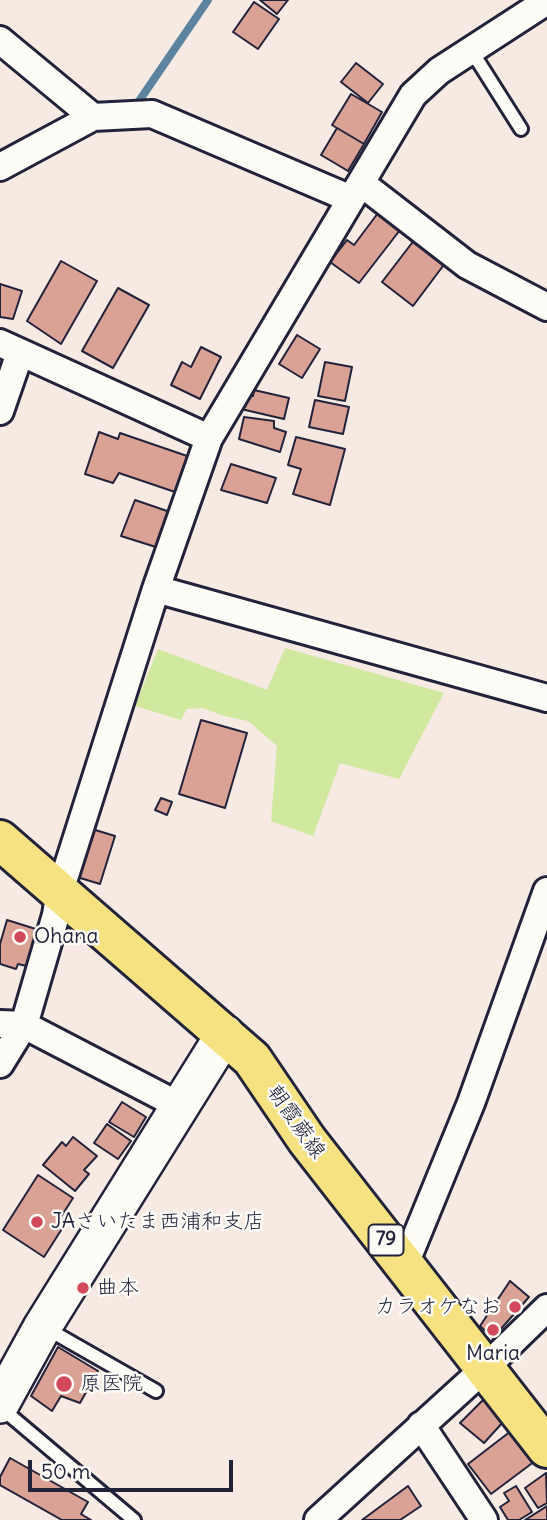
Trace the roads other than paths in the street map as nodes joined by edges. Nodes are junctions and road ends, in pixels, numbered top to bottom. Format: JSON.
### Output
{"nodes":[{"id":1,"x":547,"y":1,"type":"edge"},
{"id":2,"x":0,"y":40,"type":"edge"},
{"id":3,"x":471,"y":50,"type":"junction"},
{"id":4,"x":93,"y":117,"type":"junction"},
{"id":5,"x":520,"y":129,"type":"dead end"},
{"id":6,"x":0,"y":167,"type":"edge"},
{"id":7,"x":356,"y":191,"type":"junction"},
{"id":8,"x":547,"y":307,"type":"edge"},
{"id":9,"x":10,"y":348,"type":"edge"},
{"id":10,"x":0,"y":411,"type":"edge"},
{"id":11,"x":209,"y":438,"type":"junction"},
{"id":12,"x":156,"y":589,"type":"junction"},
{"id":13,"x":547,"y":698,"type":"edge"},
{"id":14,"x":0,"y":840,"type":"edge"},
{"id":15,"x":60,"y":891,"type":"junction"},
{"id":16,"x":547,"y":891,"type":"edge"},
{"id":17,"x":12,"y":1025,"type":"edge"},
{"id":18,"x":225,"y":1034,"type":"junction"},
{"id":19,"x":0,"y":1064,"type":"edge"},
{"id":20,"x":178,"y":1105,"type":"junction"},
{"id":21,"x":405,"y":1264,"type":"junction"},
{"id":22,"x":547,"y":1307,"type":"edge"},
{"id":23,"x":43,"y":1326,"type":"junction"},
{"id":24,"x":485,"y":1368,"type":"junction"},
{"id":25,"x":156,"y":1391,"type":"dead end"},
{"id":26,"x":0,"y":1405,"type":"edge"},
{"id":27,"x":421,"y":1425,"type":"junction"},
{"id":28,"x":547,"y":1448,"type":"edge"},
{"id":29,"x":134,"y":1520,"type":"edge"},
{"id":30,"x":318,"y":1520,"type":"edge"},
{"id":31,"x":484,"y":1520,"type":"edge"}],
"edges":[{"from":1,"to":3,"type":"street"},
{"from":2,"to":4,"type":"street"},
{"from":3,"to":5,"type":"lane"},
{"from":3,"to":7,"type":"street"},
{"from":4,"to":6,"type":"street"},
{"from":4,"to":7,"type":"street"},
{"from":7,"to":8,"type":"street"},
{"from":7,"to":11,"type":"street"},
{"from":9,"to":10,"type":"street"},
{"from":9,"to":11,"type":"street"},
{"from":11,"to":12,"type":"street"},
{"from":12,"to":13,"type":"street"},
{"from":12,"to":15,"type":"street"},
{"from":14,"to":15,"type":"main road","name":"朝霞蕨線","number":"79"},
{"from":15,"to":17,"type":"street"},
{"from":15,"to":18,"type":"main road","name":"朝霞蕨線","number":"79"},
{"from":16,"to":21,"type":"street"},
{"from":17,"to":19,"type":"street"},
{"from":17,"to":20,"type":"street"},
{"from":18,"to":20,"type":"main road"},
{"from":18,"to":21,"type":"main road","name":"朝霞蕨線","number":"79"},
{"from":20,"to":23,"type":"main road"},
{"from":21,"to":24,"type":"main road","name":"朝霞蕨線","number":"79"},
{"from":22,"to":24,"type":"street"},
{"from":23,"to":25,"type":"lane"},
{"from":23,"to":26,"type":"main road"},
{"from":24,"to":27,"type":"street"},
{"from":24,"to":28,"type":"main road","name":"朝霞蕨線","number":"79"},
{"from":26,"to":29,"type":"lane"},
{"from":27,"to":30,"type":"street"},
{"from":27,"to":31,"type":"street"}]}
